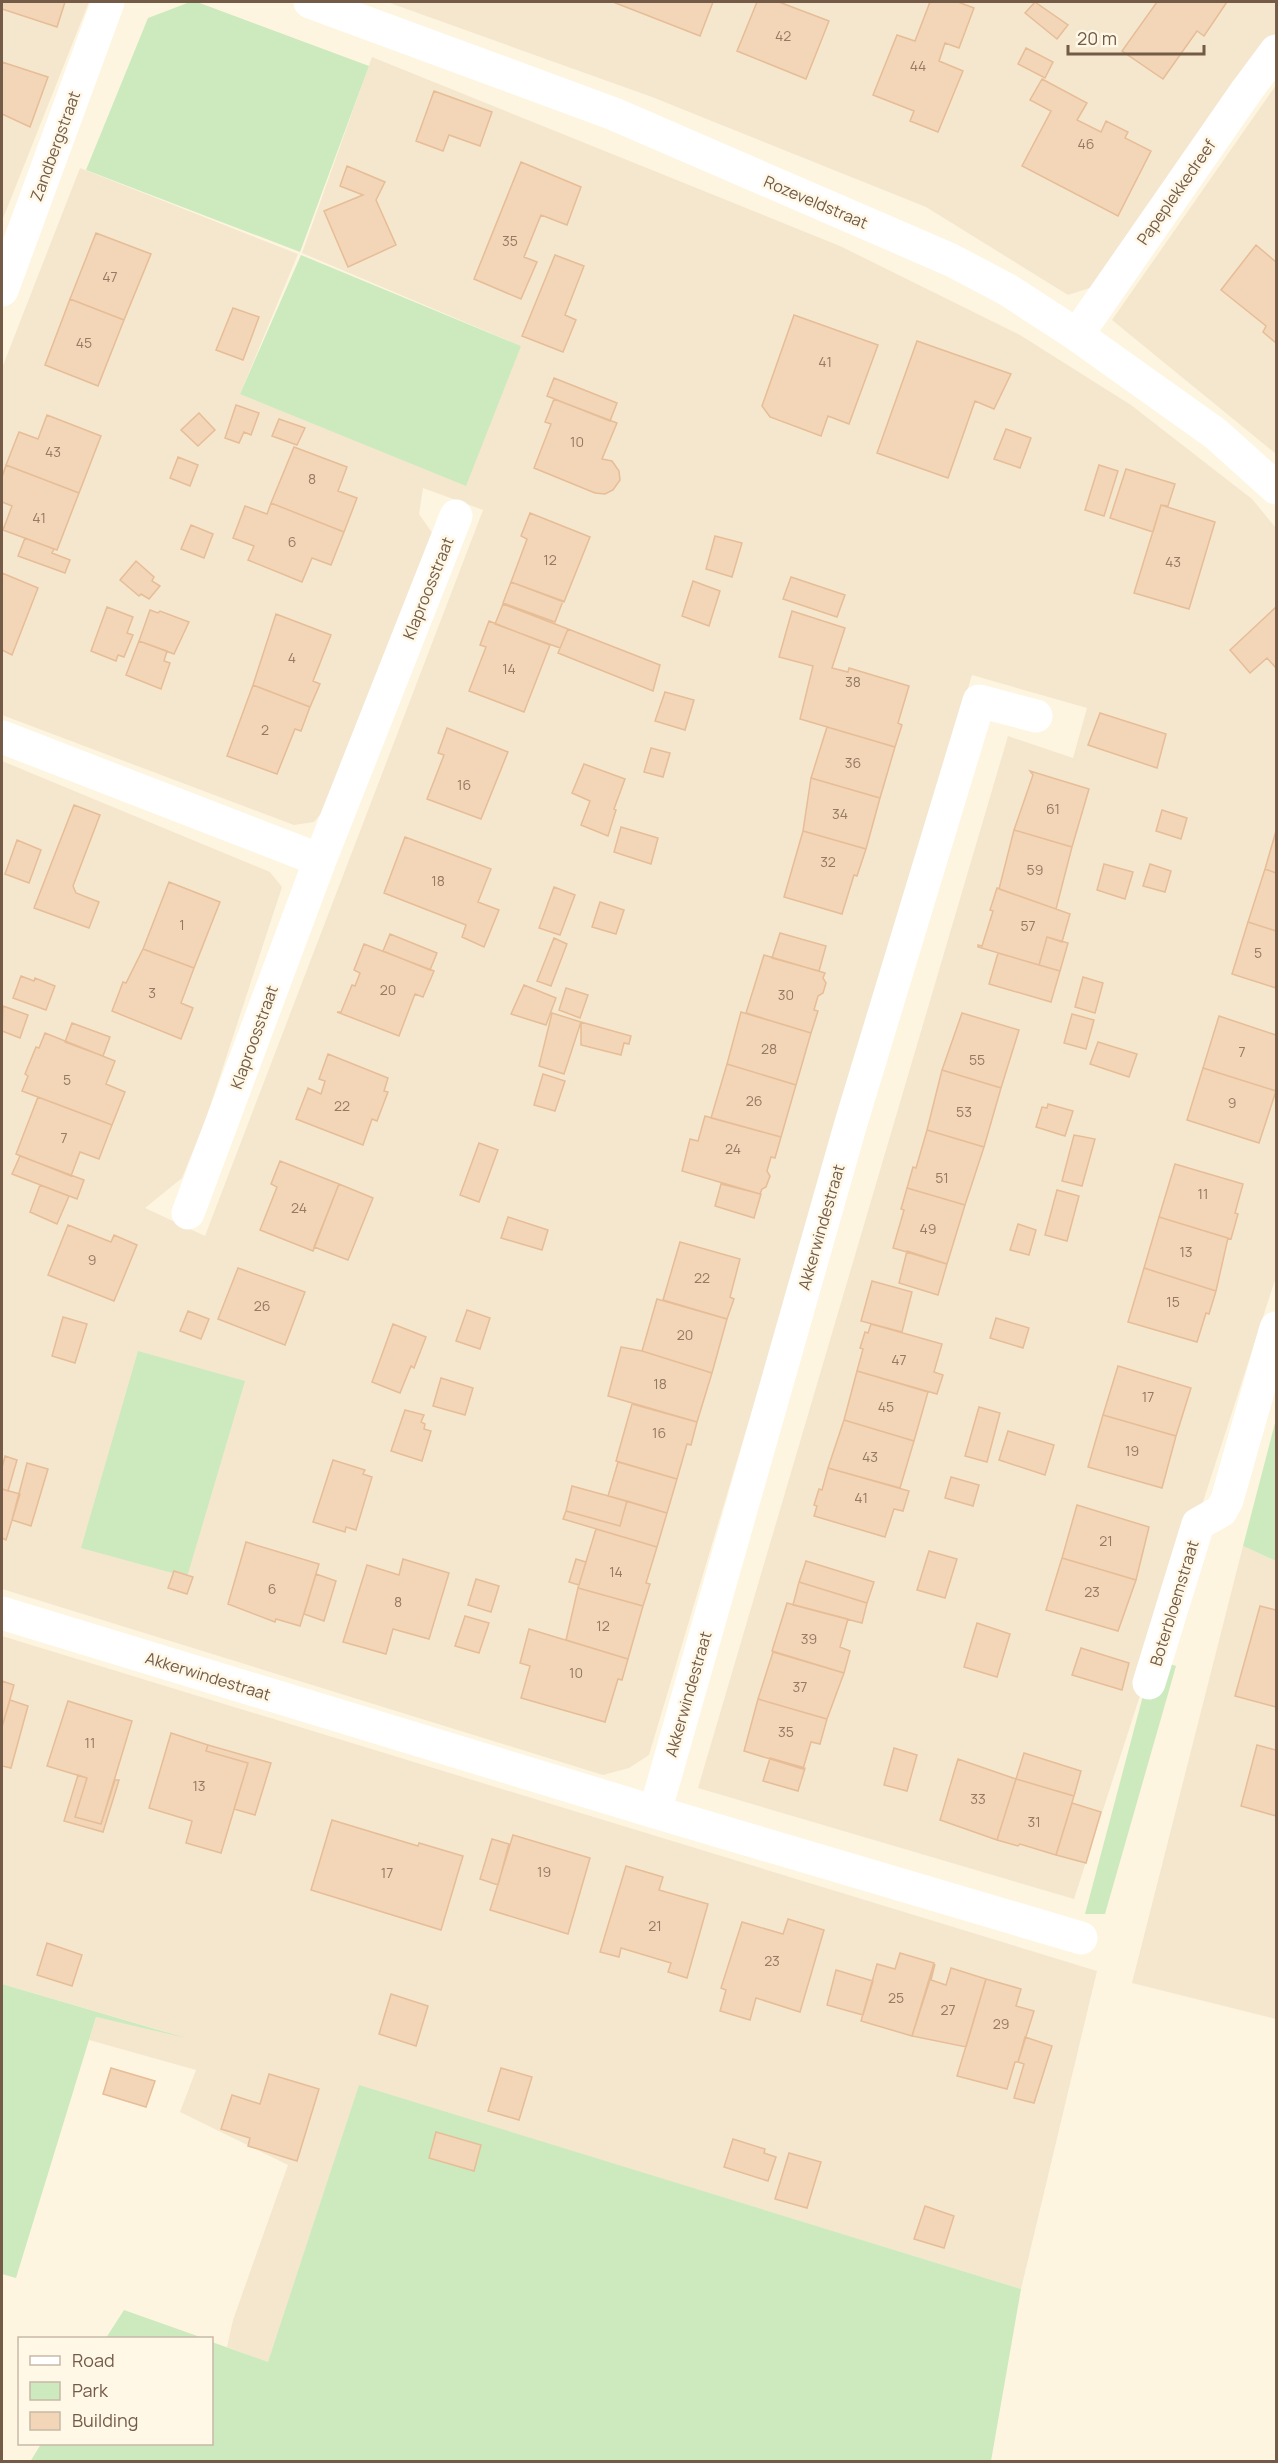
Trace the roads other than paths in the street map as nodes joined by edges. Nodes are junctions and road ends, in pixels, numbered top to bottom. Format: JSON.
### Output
{"nodes":[{"id":1,"x":108,"y":2,"type":"edge"},
{"id":2,"x":310,"y":2,"type":"edge"},
{"id":3,"x":1276,"y":51,"type":"edge"},
{"id":4,"x":2,"y":290,"type":"edge"},
{"id":5,"x":1077,"y":335,"type":"junction"},
{"id":6,"x":1276,"y":488,"type":"edge"},
{"id":7,"x":456,"y":516,"type":"dead end"},
{"id":8,"x":1036,"y":716,"type":"dead end"},
{"id":9,"x":2,"y":737,"type":"edge"},
{"id":10,"x":320,"y":860,"type":"junction"},
{"id":11,"x":188,"y":1213,"type":"dead end"},
{"id":12,"x":1276,"y":1328,"type":"edge"},
{"id":13,"x":2,"y":1613,"type":"edge"},
{"id":14,"x":1149,"y":1683,"type":"dead end"},
{"id":15,"x":655,"y":1812,"type":"junction"},
{"id":16,"x":1081,"y":1938,"type":"dead end"}],
"edges":[{"from":1,"to":4,"type":"street","name":"Zandbergstraat"},
{"from":2,"to":5,"type":"street","name":"Rozeveldstraat"},
{"from":3,"to":5,"type":"street","name":"Papeplekkedreef"},
{"from":5,"to":6,"type":"street","name":"Rozeveldstraat"},
{"from":7,"to":10,"type":"street","name":"Klaproosstraat"},
{"from":8,"to":15,"type":"street","name":"Akkerwindestraat"},
{"from":9,"to":10,"type":"street"},
{"from":10,"to":11,"type":"street","name":"Klaproosstraat"},
{"from":12,"to":14,"type":"street","name":"Boterbloemstraat"},
{"from":13,"to":15,"type":"street","name":"Akkerwindestraat"},
{"from":15,"to":16,"type":"street","name":"Akkerwindestraat"}]}
